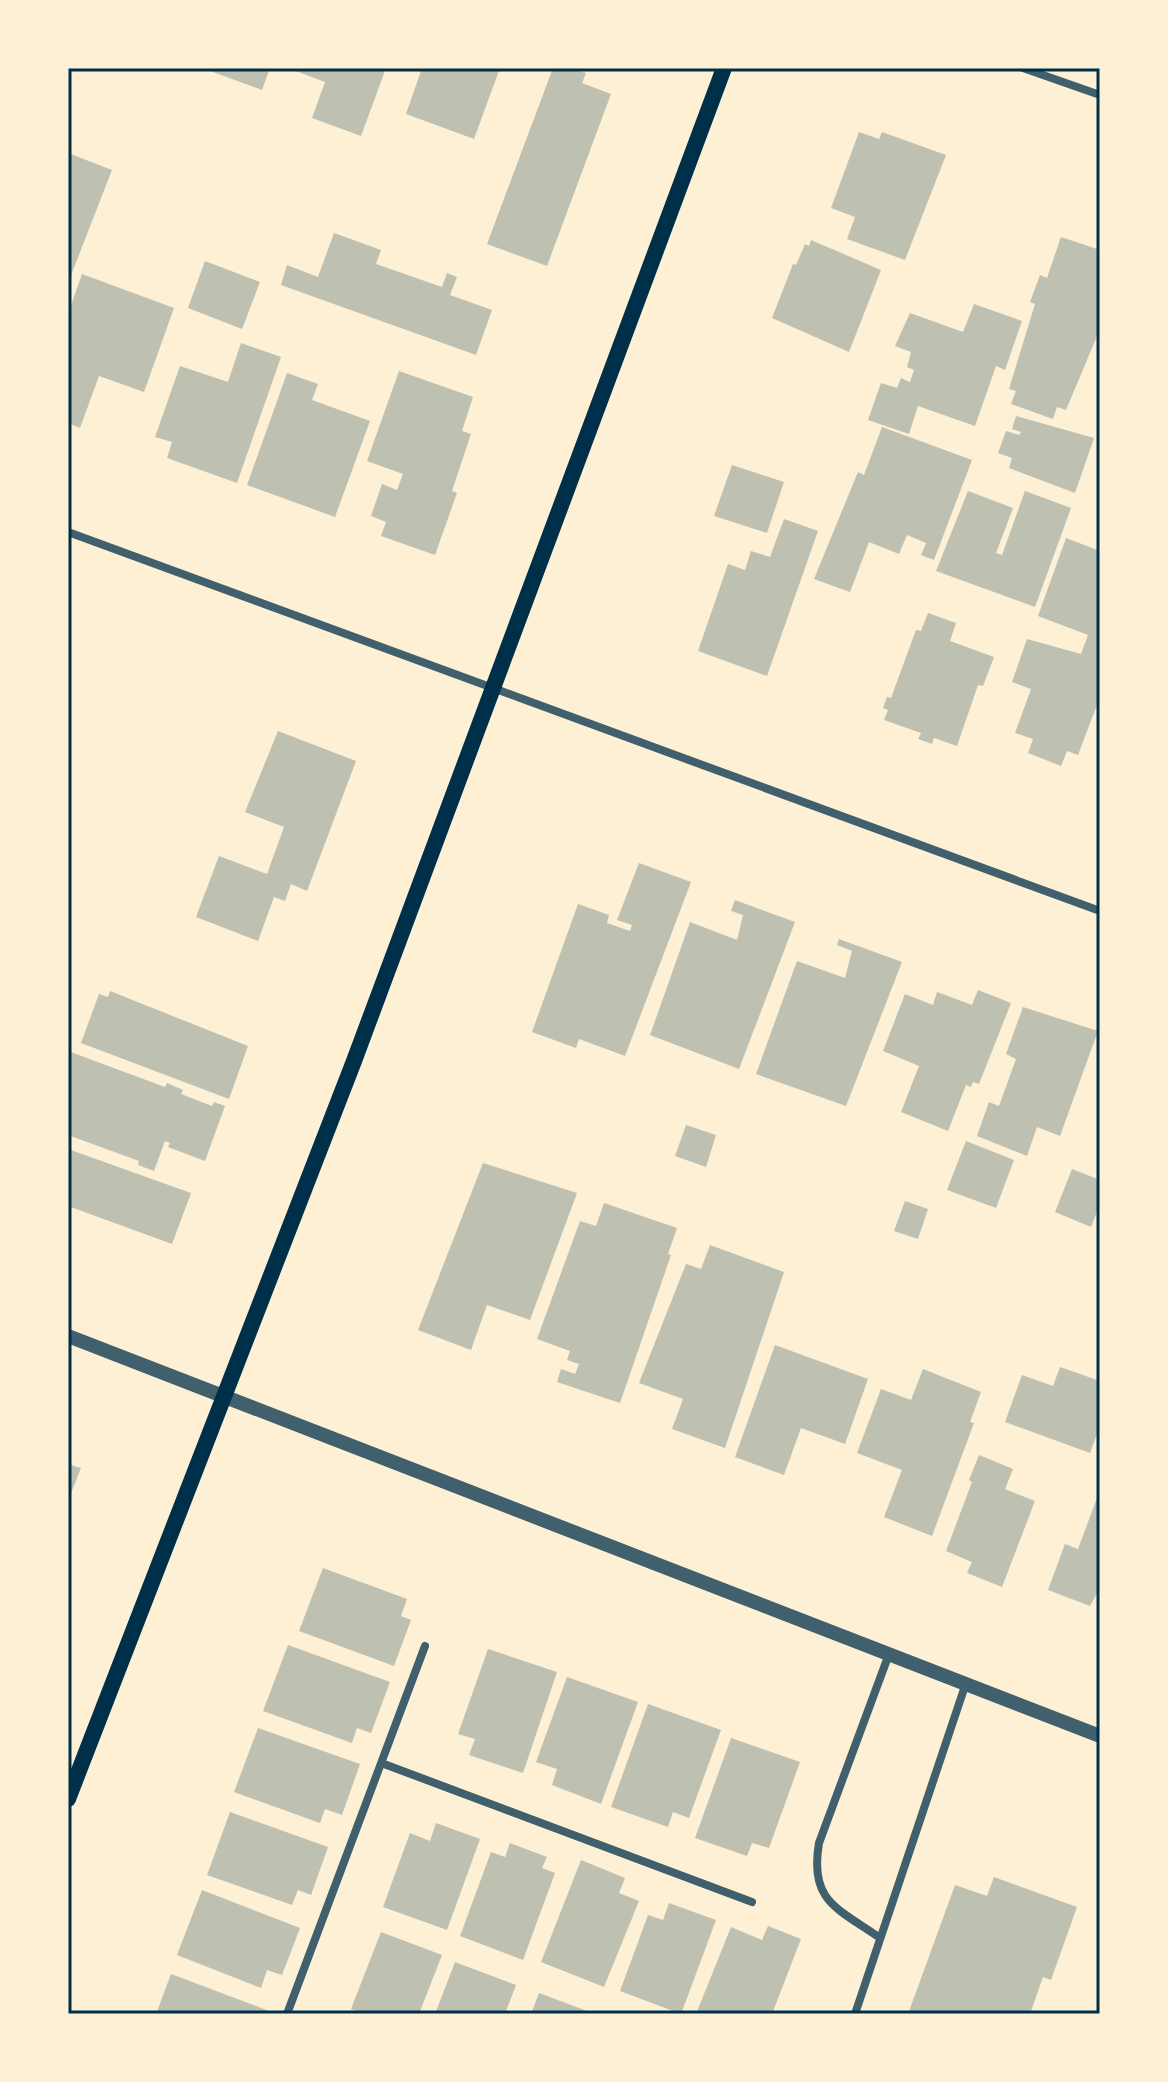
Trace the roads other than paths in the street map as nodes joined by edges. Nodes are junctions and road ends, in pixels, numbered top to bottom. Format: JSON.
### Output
{"nodes":[{"id":1,"x":724,"y":68,"type":"edge"},
{"id":2,"x":1023,"y":68,"type":"edge"},
{"id":3,"x":1100,"y":95,"type":"edge"},
{"id":4,"x":68,"y":532,"type":"edge"},
{"id":5,"x":493,"y":687,"type":"junction"},
{"id":6,"x":1100,"y":911,"type":"edge"},
{"id":7,"x":68,"y":1336,"type":"edge"},
{"id":8,"x":224,"y":1395,"type":"junction"},
{"id":9,"x":425,"y":1646,"type":"dead end"},
{"id":10,"x":890,"y":1652,"type":"junction"},
{"id":11,"x":967,"y":1683,"type":"junction"},
{"id":12,"x":1100,"y":1736,"type":"edge"},
{"id":13,"x":384,"y":1764,"type":"junction"},
{"id":14,"x":68,"y":1799,"type":"edge"},
{"id":15,"x":752,"y":1902,"type":"dead end"},
{"id":16,"x":880,"y":1938,"type":"junction"},
{"id":17,"x":287,"y":2014,"type":"edge"},
{"id":18,"x":855,"y":2014,"type":"edge"}],
"edges":[{"from":1,"to":5,"type":"main road"},
{"from":2,"to":3,"type":"street"},
{"from":4,"to":5,"type":"street"},
{"from":5,"to":6,"type":"street"},
{"from":5,"to":8,"type":"main road"},
{"from":7,"to":8,"type":"street"},
{"from":8,"to":10,"type":"street"},
{"from":8,"to":14,"type":"main road"},
{"from":9,"to":13,"type":"street"},
{"from":10,"to":11,"type":"street"},
{"from":10,"to":16,"type":"street"},
{"from":11,"to":12,"type":"street"},
{"from":11,"to":16,"type":"street"},
{"from":13,"to":15,"type":"street"},
{"from":13,"to":17,"type":"street"},
{"from":16,"to":18,"type":"street"}]}
